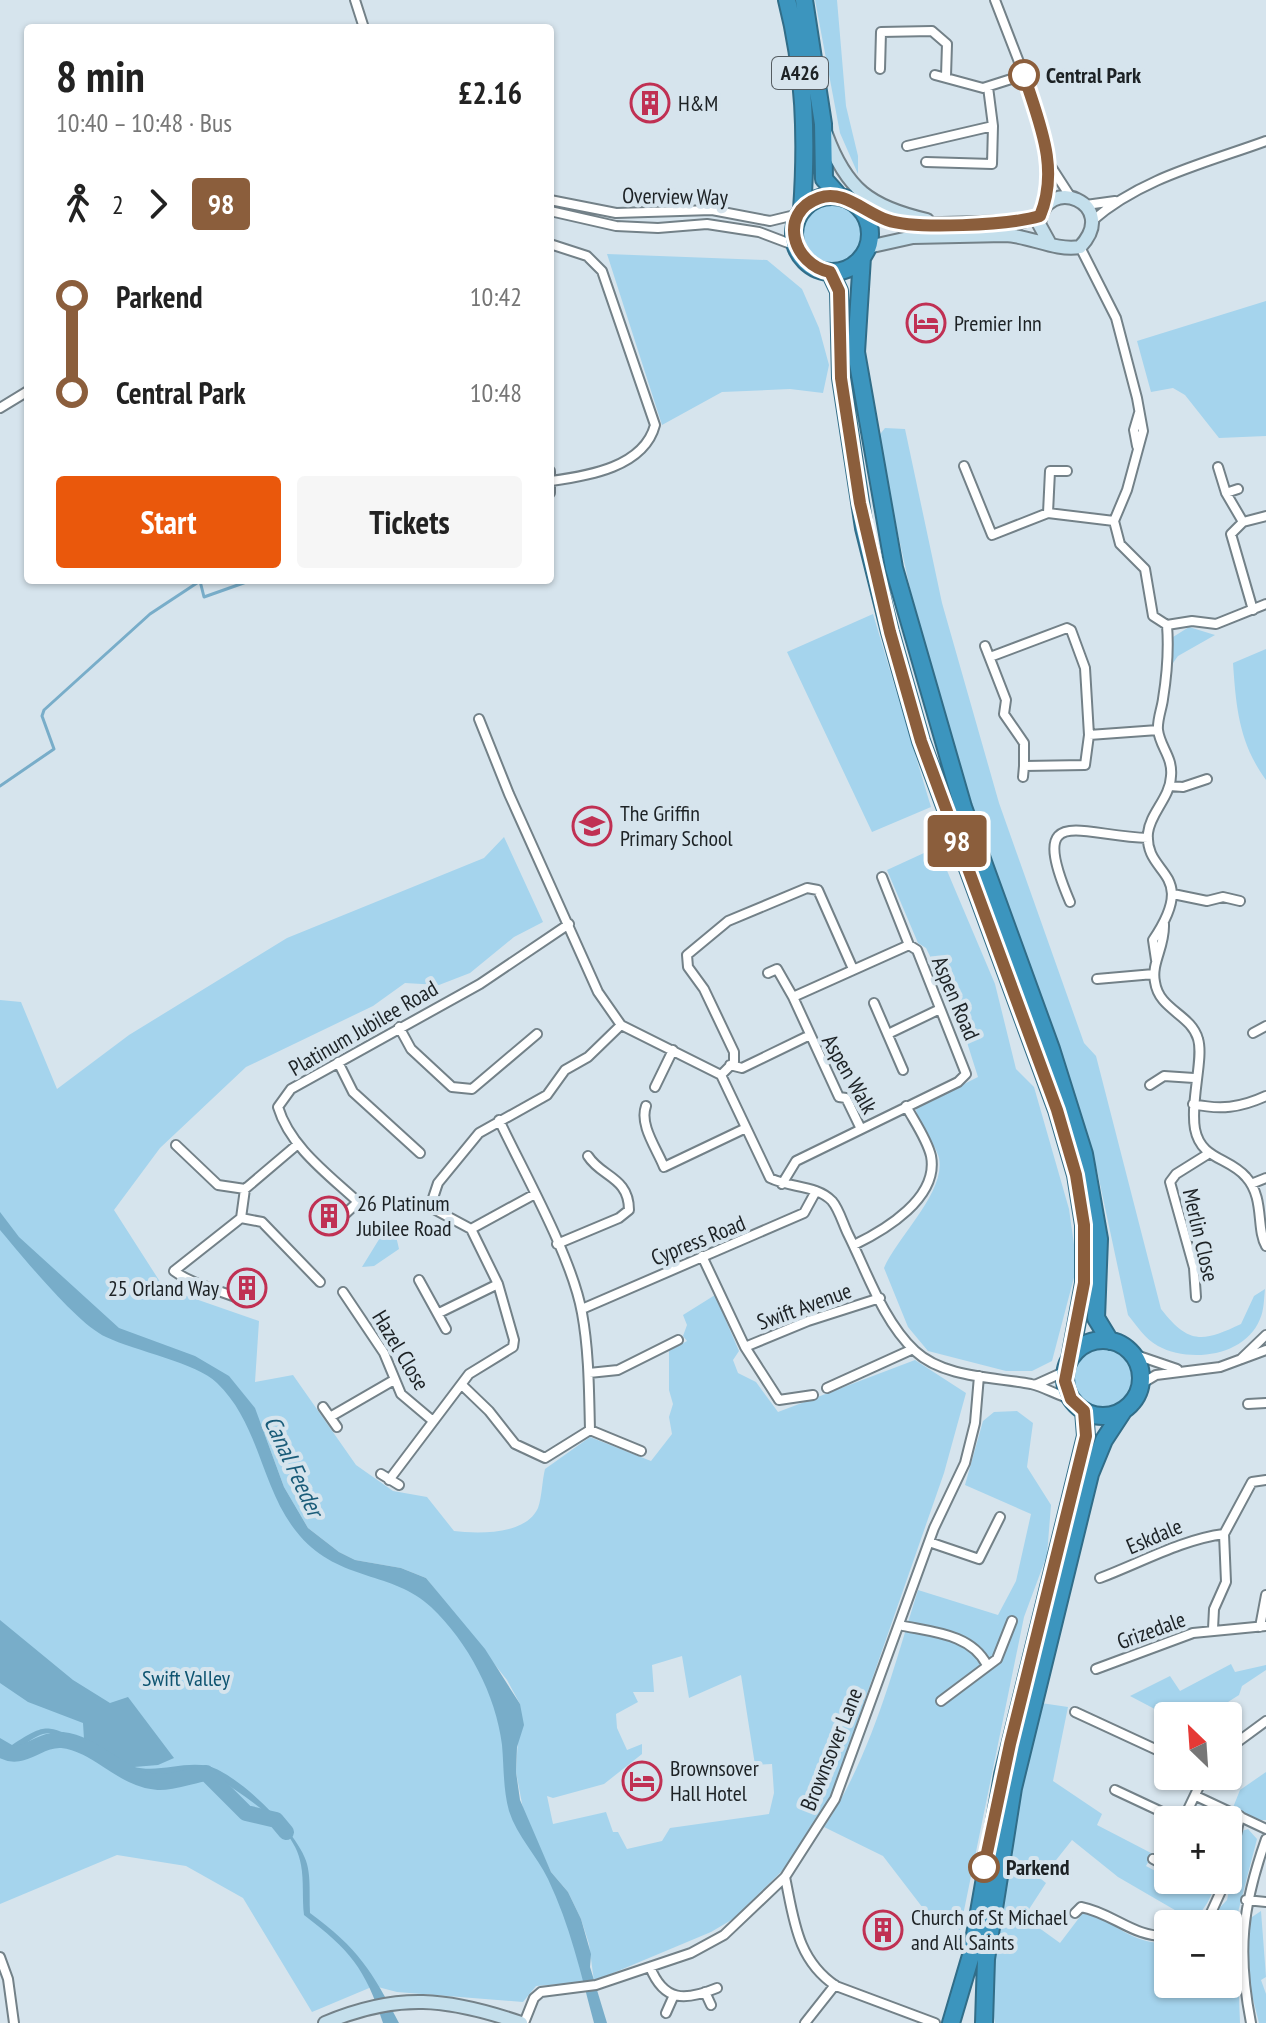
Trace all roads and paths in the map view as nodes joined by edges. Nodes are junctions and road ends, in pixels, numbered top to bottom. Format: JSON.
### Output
{"nodes":[{"id":1,"x":355,"y":0,"type":"edge"},
{"id":2,"x":787,"y":0,"type":"edge"},
{"id":3,"x":804,"y":0,"type":"edge"},
{"id":4,"x":995,"y":0,"type":"edge"},
{"id":5,"x":363,"y":24,"type":"edge"},
{"id":6,"x":880,"y":69,"type":"dead end"},
{"id":7,"x":935,"y":75,"type":"dead end"},
{"id":8,"x":1024,"y":75,"type":"junction"},
{"id":9,"x":946,"y":76,"type":"junction"},
{"id":10,"x":988,"y":87,"type":"junction"},
{"id":11,"x":823,"y":124,"type":"junction"},
{"id":12,"x":993,"y":126,"type":"junction"},
{"id":13,"x":1266,"y":141,"type":"edge"},
{"id":14,"x":907,"y":146,"type":"dead end"},
{"id":15,"x":926,"y":162,"type":"dead end"},
{"id":16,"x":1050,"y":165,"type":"junction"},
{"id":17,"x":839,"y":196,"type":"junction"},
{"id":18,"x":1070,"y":196,"type":"junction"},
{"id":19,"x":554,"y":201,"type":"edge"},
{"id":20,"x":1116,"y":201,"type":"junction"},
{"id":21,"x":1086,"y":205,"type":"junction"},
{"id":22,"x":1043,"y":210,"type":"junction"},
{"id":23,"x":554,"y":212,"type":"edge"},
{"id":24,"x":800,"y":212,"type":"junction"},
{"id":25,"x":863,"y":212,"type":"junction"},
{"id":26,"x":1092,"y":221,"type":"junction"},
{"id":27,"x":939,"y":223,"type":"junction"},
{"id":28,"x":1050,"y":244,"type":"junction"},
{"id":29,"x":554,"y":245,"type":"edge"},
{"id":30,"x":796,"y":246,"type":"junction"},
{"id":31,"x":1080,"y":247,"type":"junction"},
{"id":32,"x":865,"y":252,"type":"junction"},
{"id":33,"x":830,"y":272,"type":"junction"},
{"id":34,"x":24,"y":393,"type":"edge"},
{"id":35,"x":854,"y":405,"type":"junction"},
{"id":36,"x":0,"y":408,"type":"edge"},
{"id":37,"x":964,"y":466,"type":"dead end"},
{"id":38,"x":1218,"y":467,"type":"dead end"},
{"id":39,"x":1067,"y":471,"type":"dead end"},
{"id":40,"x":554,"y":481,"type":"edge"},
{"id":41,"x":1238,"y":489,"type":"dead end"},
{"id":42,"x":1226,"y":493,"type":"junction"},
{"id":43,"x":1048,"y":513,"type":"junction"},
{"id":44,"x":1266,"y":516,"type":"edge"},
{"id":45,"x":1114,"y":521,"type":"junction"},
{"id":46,"x":1243,"y":522,"type":"junction"},
{"id":47,"x":1266,"y":604,"type":"edge"},
{"id":48,"x":1253,"y":610,"type":"junction"},
{"id":49,"x":1167,"y":625,"type":"junction"},
{"id":50,"x":985,"y":646,"type":"dead end"},
{"id":51,"x":990,"y":657,"type":"junction"},
{"id":52,"x":479,"y":719,"type":"dead end"},
{"id":53,"x":1158,"y":730,"type":"junction"},
{"id":54,"x":1089,"y":735,"type":"junction"},
{"id":55,"x":1024,"y":766,"type":"junction"},
{"id":56,"x":1023,"y":777,"type":"dead end"},
{"id":57,"x":1207,"y":779,"type":"dead end"},
{"id":58,"x":1170,"y":786,"type":"junction"},
{"id":59,"x":1148,"y":838,"type":"junction"},
{"id":60,"x":882,"y":877,"type":"dead end"},
{"id":61,"x":1173,"y":894,"type":"junction"},
{"id":62,"x":1240,"y":901,"type":"dead end"},
{"id":63,"x":1070,"y":902,"type":"dead end"},
{"id":64,"x":569,"y":924,"type":"junction"},
{"id":65,"x":909,"y":945,"type":"junction"},
{"id":66,"x":853,"y":969,"type":"junction"},
{"id":67,"x":768,"y":973,"type":"dead end"},
{"id":68,"x":1154,"y":974,"type":"junction"},
{"id":69,"x":1097,"y":979,"type":"dead end"},
{"id":70,"x":793,"y":997,"type":"junction"},
{"id":71,"x":874,"y":1003,"type":"dead end"},
{"id":72,"x":940,"y":1009,"type":"junction"},
{"id":73,"x":621,"y":1025,"type":"junction"},
{"id":74,"x":399,"y":1027,"type":"junction"},
{"id":75,"x":1266,"y":1027,"type":"edge"},
{"id":76,"x":1253,"y":1033,"type":"dead end"},
{"id":77,"x":537,"y":1034,"type":"dead end"},
{"id":78,"x":888,"y":1034,"type":"junction"},
{"id":79,"x":808,"y":1036,"type":"junction"},
{"id":80,"x":673,"y":1050,"type":"junction"},
{"id":81,"x":338,"y":1062,"type":"junction"},
{"id":82,"x":730,"y":1065,"type":"junction"},
{"id":83,"x":903,"y":1070,"type":"dead end"},
{"id":84,"x":721,"y":1075,"type":"junction"},
{"id":85,"x":1194,"y":1078,"type":"junction"},
{"id":86,"x":1150,"y":1085,"type":"dead end"},
{"id":87,"x":655,"y":1087,"type":"dead end"},
{"id":88,"x":1266,"y":1096,"type":"edge"},
{"id":89,"x":1193,"y":1104,"type":"junction"},
{"id":90,"x":646,"y":1106,"type":"dead end"},
{"id":91,"x":906,"y":1106,"type":"junction"},
{"id":92,"x":499,"y":1120,"type":"junction"},
{"id":93,"x":746,"y":1128,"type":"junction"},
{"id":94,"x":861,"y":1129,"type":"junction"},
{"id":95,"x":298,"y":1144,"type":"junction"},
{"id":96,"x":176,"y":1145,"type":"dead end"},
{"id":97,"x":420,"y":1153,"type":"dead end"},
{"id":98,"x":1208,"y":1154,"type":"junction"},
{"id":99,"x":588,"y":1156,"type":"dead end"},
{"id":100,"x":1266,"y":1178,"type":"edge"},
{"id":101,"x":782,"y":1184,"type":"junction"},
{"id":102,"x":1251,"y":1184,"type":"junction"},
{"id":103,"x":245,"y":1189,"type":"junction"},
{"id":104,"x":816,"y":1191,"type":"junction"},
{"id":105,"x":535,"y":1194,"type":"junction"},
{"id":106,"x":241,"y":1218,"type":"junction"},
{"id":107,"x":1264,"y":1224,"type":"edge"},
{"id":108,"x":331,"y":1227,"type":"dead end"},
{"id":109,"x":471,"y":1229,"type":"junction"},
{"id":110,"x":557,"y":1244,"type":"junction"},
{"id":111,"x":854,"y":1245,"type":"junction"},
{"id":112,"x":1266,"y":1246,"type":"edge"},
{"id":113,"x":702,"y":1256,"type":"junction"},
{"id":114,"x":419,"y":1280,"type":"dead end"},
{"id":115,"x":320,"y":1282,"type":"dead end"},
{"id":116,"x":498,"y":1284,"type":"junction"},
{"id":117,"x":343,"y":1292,"type":"dead end"},
{"id":118,"x":1196,"y":1297,"type":"dead end"},
{"id":119,"x":880,"y":1298,"type":"junction"},
{"id":120,"x":243,"y":1300,"type":"dead end"},
{"id":121,"x":582,"y":1309,"type":"junction"},
{"id":122,"x":439,"y":1313,"type":"junction"},
{"id":123,"x":446,"y":1329,"type":"dead end"},
{"id":124,"x":1266,"y":1335,"type":"edge"},
{"id":125,"x":678,"y":1340,"type":"dead end"},
{"id":126,"x":1110,"y":1341,"type":"junction"},
{"id":127,"x":745,"y":1347,"type":"junction"},
{"id":128,"x":913,"y":1349,"type":"junction"},
{"id":129,"x":1266,"y":1350,"type":"edge"},
{"id":130,"x":1133,"y":1354,"type":"junction"},
{"id":131,"x":1241,"y":1360,"type":"junction"},
{"id":132,"x":1068,"y":1365,"type":"junction"},
{"id":133,"x":1178,"y":1370,"type":"junction"},
{"id":134,"x":589,"y":1373,"type":"junction"},
{"id":135,"x":979,"y":1376,"type":"junction"},
{"id":136,"x":394,"y":1380,"type":"junction"},
{"id":137,"x":1141,"y":1384,"type":"junction"},
{"id":138,"x":462,"y":1385,"type":"junction"},
{"id":139,"x":1035,"y":1385,"type":"junction"},
{"id":140,"x":827,"y":1388,"type":"dead end"},
{"id":141,"x":813,"y":1395,"type":"dead end"},
{"id":142,"x":1071,"y":1399,"type":"junction"},
{"id":143,"x":1266,"y":1403,"type":"edge"},
{"id":144,"x":1248,"y":1404,"type":"dead end"},
{"id":145,"x":323,"y":1407,"type":"dead end"},
{"id":146,"x":1084,"y":1411,"type":"junction"},
{"id":147,"x":1123,"y":1411,"type":"junction"},
{"id":148,"x":330,"y":1417,"type":"junction"},
{"id":149,"x":433,"y":1421,"type":"junction"},
{"id":150,"x":337,"y":1427,"type":"dead end"},
{"id":151,"x":590,"y":1430,"type":"junction"},
{"id":152,"x":641,"y":1451,"type":"dead end"},
{"id":153,"x":1266,"y":1480,"type":"edge"},
{"id":154,"x":399,"y":1485,"type":"dead end"},
{"id":155,"x":1000,"y":1517,"type":"dead end"},
{"id":156,"x":1224,"y":1534,"type":"junction"},
{"id":157,"x":929,"y":1542,"type":"junction"},
{"id":158,"x":1100,"y":1578,"type":"dead end"},
{"id":159,"x":1266,"y":1595,"type":"edge"},
{"id":160,"x":1012,"y":1621,"type":"dead end"},
{"id":161,"x":899,"y":1625,"type":"junction"},
{"id":162,"x":1263,"y":1626,"type":"edge"},
{"id":163,"x":1213,"y":1629,"type":"junction"},
{"id":164,"x":987,"y":1665,"type":"junction"},
{"id":165,"x":1096,"y":1669,"type":"dead end"},
{"id":166,"x":941,"y":1701,"type":"dead end"},
{"id":167,"x":1075,"y":1712,"type":"dead end"},
{"id":168,"x":1084,"y":1718,"type":"junction"},
{"id":169,"x":1266,"y":1721,"type":"edge"},
{"id":170,"x":1078,"y":1728,"type":"dead end"},
{"id":171,"x":1242,"y":1739,"type":"edge"},
{"id":172,"x":1154,"y":1749,"type":"edge"},
{"id":173,"x":1115,"y":1790,"type":"dead end"},
{"id":174,"x":1198,"y":1790,"type":"edge"},
{"id":175,"x":1196,"y":1796,"type":"junction"},
{"id":176,"x":1190,"y":1806,"type":"edge"},
{"id":177,"x":1218,"y":1806,"type":"edge"},
{"id":178,"x":1154,"y":1808,"type":"edge"},
{"id":179,"x":1242,"y":1817,"type":"edge"},
{"id":180,"x":1266,"y":1829,"type":"edge"},
{"id":181,"x":1266,"y":1839,"type":"edge"},
{"id":182,"x":785,"y":1877,"type":"junction"},
{"id":183,"x":1246,"y":1900,"type":"junction"},
{"id":184,"x":1266,"y":1902,"type":"edge"},
{"id":185,"x":1075,"y":1913,"type":"dead end"},
{"id":186,"x":1154,"y":1934,"type":"edge"},
{"id":187,"x":0,"y":1957,"type":"edge"},
{"id":188,"x":650,"y":1967,"type":"junction"},
{"id":189,"x":835,"y":1985,"type":"junction"},
{"id":190,"x":717,"y":1988,"type":"dead end"},
{"id":191,"x":705,"y":1992,"type":"junction"},
{"id":192,"x":674,"y":1995,"type":"junction"},
{"id":193,"x":711,"y":2005,"type":"dead end"},
{"id":194,"x":666,"y":2013,"type":"dead end"},
{"id":195,"x":14,"y":2023,"type":"edge"},
{"id":196,"x":325,"y":2023,"type":"edge"},
{"id":197,"x":522,"y":2023,"type":"edge"},
{"id":198,"x":805,"y":2023,"type":"edge"},
{"id":199,"x":935,"y":2023,"type":"edge"},
{"id":200,"x":951,"y":2023,"type":"edge"},
{"id":201,"x":984,"y":2023,"type":"edge"},
{"id":202,"x":1251,"y":2023,"type":"edge"}],
"edges":[{"from":1,"to":5,"type":"street"},
{"from":2,"to":24,"type":"highway","number":"A426"},
{"from":3,"to":11,"type":"highway","number":"A426"},
{"from":4,"to":8,"type":"street"},
{"from":6,"to":9,"type":"street"},
{"from":7,"to":9,"type":"street"},
{"from":8,"to":10,"type":"street"},
{"from":8,"to":16,"type":"street"},
{"from":9,"to":10,"type":"street"},
{"from":10,"to":12,"type":"street"},
{"from":11,"to":17,"type":"highway","number":"A426"},
{"from":11,"to":27,"type":"street"},
{"from":12,"to":14,"type":"street"},
{"from":12,"to":15,"type":"street"},
{"from":13,"to":20,"type":"street"},
{"from":16,"to":18,"type":"street"},
{"from":16,"to":22,"type":"street"},
{"from":17,"to":24,"type":"highway"},
{"from":17,"to":25,"type":"highway"},
{"from":18,"to":21,"type":"street"},
{"from":18,"to":22,"type":"street"},
{"from":19,"to":24,"type":"street","name":"Overview Way"},
{"from":20,"to":21,"type":"street"},
{"from":20,"to":26,"type":"street"},
{"from":21,"to":26,"type":"street"},
{"from":22,"to":27,"type":"street"},
{"from":22,"to":28,"type":"street"},
{"from":23,"to":30,"type":"street","name":"Overview Way"},
{"from":24,"to":30,"type":"highway"},
{"from":25,"to":27,"type":"street"},
{"from":25,"to":32,"type":"highway"},
{"from":26,"to":31,"type":"street"},
{"from":28,"to":31,"type":"street"},
{"from":28,"to":32,"type":"street"},
{"from":29,"to":40,"type":"street"},
{"from":30,"to":33,"type":"highway"},
{"from":31,"to":45,"type":"street"},
{"from":32,"to":33,"type":"highway"},
{"from":32,"to":35,"type":"highway"},
{"from":33,"to":35,"type":"highway"},
{"from":34,"to":36,"type":"street"},
{"from":35,"to":126,"type":"highway"},
{"from":35,"to":132,"type":"highway"},
{"from":37,"to":43,"type":"street"},
{"from":38,"to":42,"type":"street"},
{"from":39,"to":43,"type":"street"},
{"from":41,"to":42,"type":"street"},
{"from":42,"to":46,"type":"street"},
{"from":43,"to":45,"type":"street"},
{"from":44,"to":46,"type":"street"},
{"from":45,"to":49,"type":"street"},
{"from":46,"to":48,"type":"street"},
{"from":47,"to":48,"type":"street"},
{"from":48,"to":49,"type":"street"},
{"from":49,"to":53,"type":"street"},
{"from":50,"to":51,"type":"street"},
{"from":51,"to":54,"type":"street"},
{"from":51,"to":55,"type":"street"},
{"from":52,"to":64,"type":"street"},
{"from":53,"to":54,"type":"street"},
{"from":53,"to":58,"type":"street"},
{"from":54,"to":55,"type":"street"},
{"from":55,"to":56,"type":"street"},
{"from":57,"to":58,"type":"street"},
{"from":58,"to":59,"type":"street"},
{"from":59,"to":61,"type":"street"},
{"from":59,"to":63,"type":"street"},
{"from":60,"to":65,"type":"street"},
{"from":61,"to":62,"type":"street"},
{"from":61,"to":68,"type":"street"},
{"from":64,"to":73,"type":"street"},
{"from":64,"to":74,"type":"street","name":"Platinum Jubilee Road"},
{"from":65,"to":66,"type":"street","name":"Aspen Road"},
{"from":65,"to":72,"type":"street","name":"Aspen Road"},
{"from":66,"to":70,"type":"street","name":"Aspen Road"},
{"from":66,"to":82,"type":"street"},
{"from":67,"to":70,"type":"street"},
{"from":68,"to":69,"type":"street"},
{"from":68,"to":85,"type":"street"},
{"from":70,"to":79,"type":"street"},
{"from":71,"to":78,"type":"street"},
{"from":72,"to":78,"type":"street"},
{"from":72,"to":91,"type":"street","name":"Aspen Road"},
{"from":73,"to":80,"type":"street"},
{"from":73,"to":92,"type":"street"},
{"from":74,"to":77,"type":"street"},
{"from":74,"to":81,"type":"street","name":"Platinum Jubilee Road"},
{"from":75,"to":76,"type":"street"},
{"from":78,"to":83,"type":"street"},
{"from":79,"to":82,"type":"street"},
{"from":79,"to":94,"type":"street","name":"Aspen Walk"},
{"from":80,"to":84,"type":"street"},
{"from":80,"to":87,"type":"street"},
{"from":81,"to":95,"type":"street","name":"Platinum Jubilee Road"},
{"from":81,"to":97,"type":"street"},
{"from":82,"to":84,"type":"street"},
{"from":84,"to":93,"type":"street"},
{"from":85,"to":86,"type":"street"},
{"from":85,"to":89,"type":"street"},
{"from":88,"to":89,"type":"street"},
{"from":89,"to":98,"type":"street"},
{"from":90,"to":93,"type":"street"},
{"from":91,"to":94,"type":"street","name":"Aspen Road"},
{"from":91,"to":111,"type":"street"},
{"from":92,"to":105,"type":"street"},
{"from":92,"to":109,"type":"street"},
{"from":93,"to":101,"type":"street"},
{"from":94,"to":101,"type":"street","name":"Aspen Road"},
{"from":95,"to":103,"type":"street"},
{"from":95,"to":108,"type":"street","name":"Platinum Jubilee Road"},
{"from":96,"to":103,"type":"street"},
{"from":98,"to":102,"type":"street"},
{"from":98,"to":118,"type":"street","name":"Merlin Close"},
{"from":99,"to":110,"type":"street"},
{"from":100,"to":102,"type":"street"},
{"from":101,"to":104,"type":"street"},
{"from":102,"to":107,"type":"street"},
{"from":103,"to":106,"type":"street"},
{"from":104,"to":111,"type":"street"},
{"from":104,"to":113,"type":"street","name":"Cypress Road"},
{"from":105,"to":109,"type":"street"},
{"from":105,"to":110,"type":"street"},
{"from":106,"to":115,"type":"street"},
{"from":106,"to":120,"type":"street"},
{"from":107,"to":112,"type":"street"},
{"from":109,"to":116,"type":"street"},
{"from":110,"to":121,"type":"street"},
{"from":111,"to":119,"type":"street"},
{"from":113,"to":121,"type":"street","name":"Cypress Road"},
{"from":113,"to":127,"type":"street","name":"Swift Avenue"},
{"from":114,"to":122,"type":"street"},
{"from":116,"to":122,"type":"street"},
{"from":116,"to":138,"type":"street"},
{"from":117,"to":136,"type":"street","name":"Hazel Close"},
{"from":119,"to":127,"type":"street","name":"Swift Avenue"},
{"from":119,"to":128,"type":"street"},
{"from":121,"to":134,"type":"street"},
{"from":122,"to":123,"type":"street"},
{"from":124,"to":131,"type":"street"},
{"from":125,"to":134,"type":"street"},
{"from":126,"to":130,"type":"highway"},
{"from":126,"to":132,"type":"highway"},
{"from":127,"to":141,"type":"street"},
{"from":128,"to":135,"type":"street"},
{"from":128,"to":140,"type":"street"},
{"from":129,"to":131,"type":"street"},
{"from":130,"to":133,"type":"street"},
{"from":130,"to":137,"type":"highway"},
{"from":131,"to":133,"type":"street"},
{"from":132,"to":139,"type":"street"},
{"from":132,"to":142,"type":"highway"},
{"from":133,"to":137,"type":"street"},
{"from":134,"to":151,"type":"street"},
{"from":135,"to":139,"type":"street"},
{"from":135,"to":157,"type":"street","name":"Brownsover Lane"},
{"from":136,"to":148,"type":"street"},
{"from":136,"to":149,"type":"street","name":"Hazel Close"},
{"from":137,"to":147,"type":"highway"},
{"from":138,"to":149,"type":"street"},
{"from":138,"to":151,"type":"street"},
{"from":139,"to":142,"type":"street"},
{"from":142,"to":146,"type":"highway"},
{"from":143,"to":144,"type":"street"},
{"from":145,"to":148,"type":"street"},
{"from":146,"to":147,"type":"highway"},
{"from":146,"to":200,"type":"highway"},
{"from":147,"to":201,"type":"highway"},
{"from":148,"to":150,"type":"street"},
{"from":149,"to":154,"type":"street"},
{"from":151,"to":152,"type":"street"},
{"from":153,"to":156,"type":"street"},
{"from":155,"to":157,"type":"street"},
{"from":156,"to":158,"type":"street","name":"Eskdale"},
{"from":156,"to":163,"type":"street"},
{"from":157,"to":161,"type":"street","name":"Brownsover Lane"},
{"from":159,"to":162,"type":"street"},
{"from":160,"to":164,"type":"street"},
{"from":161,"to":164,"type":"street"},
{"from":161,"to":182,"type":"street","name":"Brownsover Lane"},
{"from":162,"to":163,"type":"street","name":"Grizedale"},
{"from":163,"to":165,"type":"street","name":"Grizedale"},
{"from":164,"to":166,"type":"street"},
{"from":167,"to":168,"type":"street"},
{"from":168,"to":170,"type":"street"},
{"from":168,"to":172,"type":"street"},
{"from":169,"to":171,"type":"street"},
{"from":173,"to":178,"type":"street"},
{"from":174,"to":175,"type":"street"},
{"from":175,"to":176,"type":"street"},
{"from":175,"to":177,"type":"street"},
{"from":179,"to":180,"type":"street"},
{"from":181,"to":183,"type":"street"},
{"from":182,"to":188,"type":"street","name":"Brownsover Lane"},
{"from":182,"to":189,"type":"street"},
{"from":183,"to":184,"type":"street"},
{"from":183,"to":202,"type":"street"},
{"from":185,"to":186,"type":"street"},
{"from":187,"to":195,"type":"street"},
{"from":188,"to":192,"type":"street"},
{"from":188,"to":197,"type":"street","name":"Brownsover Lane"},
{"from":189,"to":198,"type":"street"},
{"from":189,"to":199,"type":"street"},
{"from":190,"to":191,"type":"street"},
{"from":191,"to":192,"type":"street"},
{"from":191,"to":193,"type":"street"},
{"from":192,"to":194,"type":"street"},
{"from":196,"to":197,"type":"street"}]}
